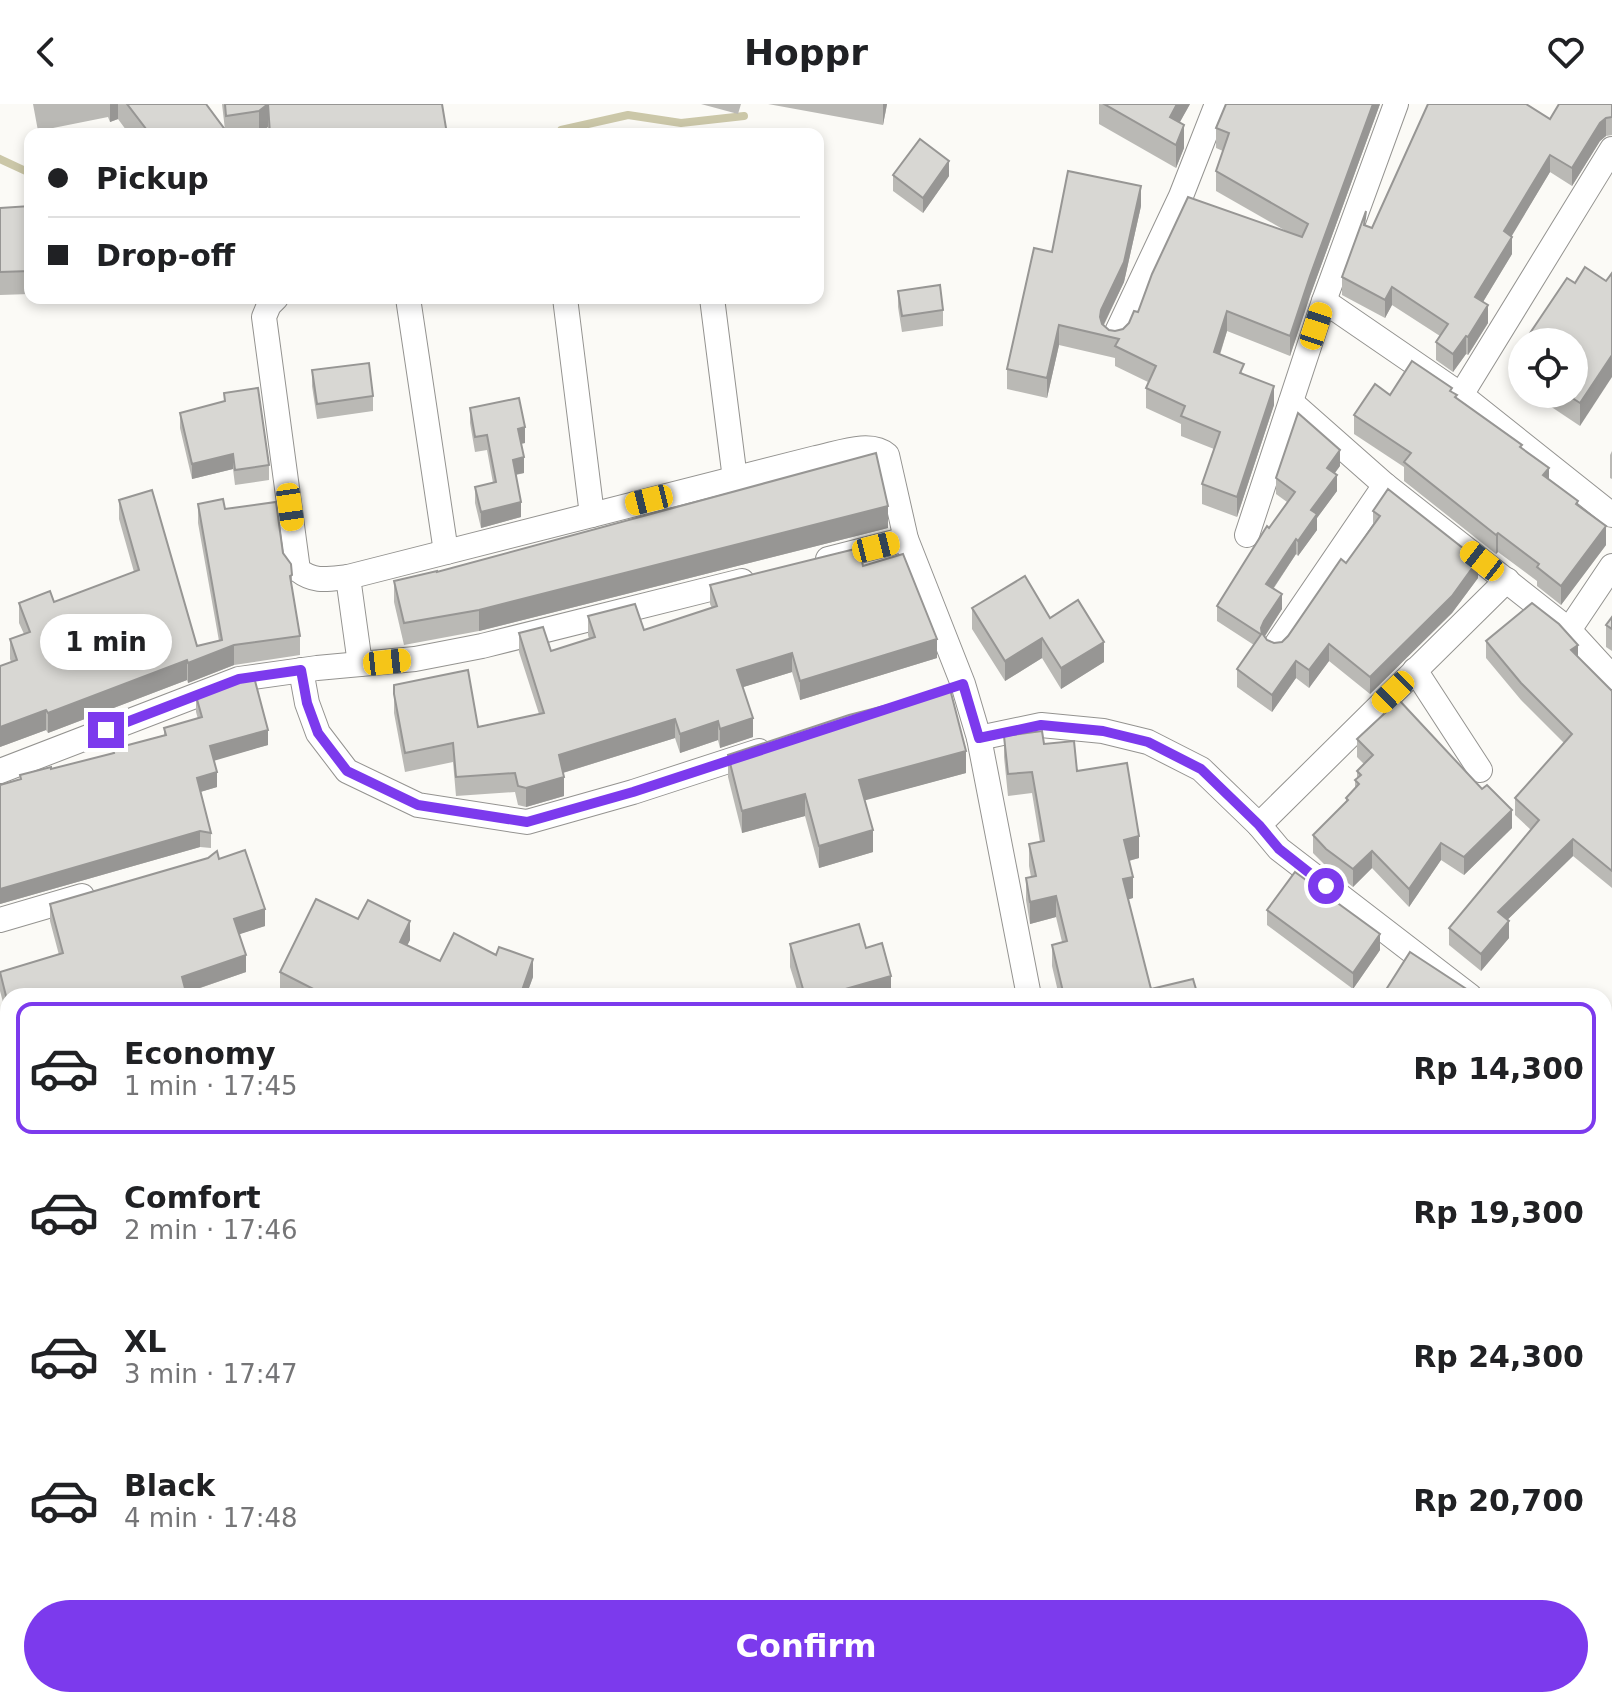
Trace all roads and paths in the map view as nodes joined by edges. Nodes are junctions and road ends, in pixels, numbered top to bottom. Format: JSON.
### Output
{"nodes":[{"id":1,"x":1217,"y":104,"type":"edge"},
{"id":2,"x":1396,"y":104,"type":"edge"},
{"id":3,"x":1612,"y":149,"type":"edge"},
{"id":4,"x":1324,"y":301,"type":"junction"},
{"id":5,"x":270,"y":304,"type":"edge"},
{"id":6,"x":409,"y":304,"type":"edge"},
{"id":7,"x":566,"y":304,"type":"edge"},
{"id":8,"x":713,"y":304,"type":"edge"},
{"id":9,"x":1115,"y":336,"type":"edge"},
{"id":10,"x":1461,"y":395,"type":"junction"},
{"id":11,"x":1291,"y":402,"type":"junction"},
{"id":12,"x":735,"y":479,"type":"junction"},
{"id":13,"x":1385,"y":485,"type":"junction"},
{"id":14,"x":592,"y":515,"type":"junction"},
{"id":15,"x":1612,"y":515,"type":"edge"},
{"id":16,"x":1247,"y":535,"type":"dead end"},
{"id":17,"x":906,"y":539,"type":"junction"},
{"id":18,"x":446,"y":552,"type":"junction"},
{"id":19,"x":800,"y":566,"type":"edge"},
{"id":20,"x":1612,"y":566,"type":"edge"},
{"id":21,"x":770,"y":574,"type":"edge"},
{"id":22,"x":348,"y":577,"type":"junction"},
{"id":23,"x":1507,"y":580,"type":"junction"},
{"id":24,"x":1569,"y":630,"type":"junction"},
{"id":25,"x":1276,"y":645,"type":"edge"},
{"id":26,"x":360,"y":664,"type":"junction"},
{"id":27,"x":301,"y":670,"type":"junction"},
{"id":28,"x":1415,"y":670,"type":"junction"},
{"id":29,"x":1612,"y":677,"type":"edge"},
{"id":30,"x":979,"y":738,"type":"junction"},
{"id":31,"x":783,"y":743,"type":"edge"},
{"id":32,"x":1480,"y":770,"type":"dead end"},
{"id":33,"x":0,"y":771,"type":"edge"},
{"id":34,"x":1259,"y":825,"type":"junction"},
{"id":35,"x":102,"y":890,"type":"edge"},
{"id":36,"x":0,"y":920,"type":"edge"},
{"id":37,"x":1027,"y":988,"type":"edge"},
{"id":38,"x":1460,"y":988,"type":"edge"}],
"edges":[{"from":1,"to":9,"type":"street"},
{"from":2,"to":4,"type":"street"},
{"from":3,"to":10,"type":"street"},
{"from":4,"to":10,"type":"street"},
{"from":4,"to":11,"type":"street"},
{"from":5,"to":22,"type":"street"},
{"from":6,"to":18,"type":"street"},
{"from":7,"to":14,"type":"street"},
{"from":8,"to":12,"type":"street"},
{"from":10,"to":15,"type":"street"},
{"from":11,"to":13,"type":"street"},
{"from":11,"to":16,"type":"street"},
{"from":12,"to":14,"type":"street"},
{"from":12,"to":17,"type":"street"},
{"from":13,"to":23,"type":"street"},
{"from":13,"to":25,"type":"street"},
{"from":14,"to":18,"type":"street"},
{"from":17,"to":19,"type":"street"},
{"from":17,"to":30,"type":"street"},
{"from":18,"to":22,"type":"street"},
{"from":20,"to":24,"type":"street"},
{"from":21,"to":26,"type":"street"},
{"from":22,"to":26,"type":"street"},
{"from":23,"to":24,"type":"street"},
{"from":23,"to":28,"type":"street"},
{"from":24,"to":29,"type":"street"},
{"from":26,"to":27,"type":"street"},
{"from":27,"to":31,"type":"street"},
{"from":27,"to":33,"type":"street"},
{"from":28,"to":32,"type":"street"},
{"from":28,"to":34,"type":"street"},
{"from":30,"to":34,"type":"street"},
{"from":30,"to":37,"type":"street"},
{"from":34,"to":38,"type":"street"},
{"from":35,"to":36,"type":"street"}]}
